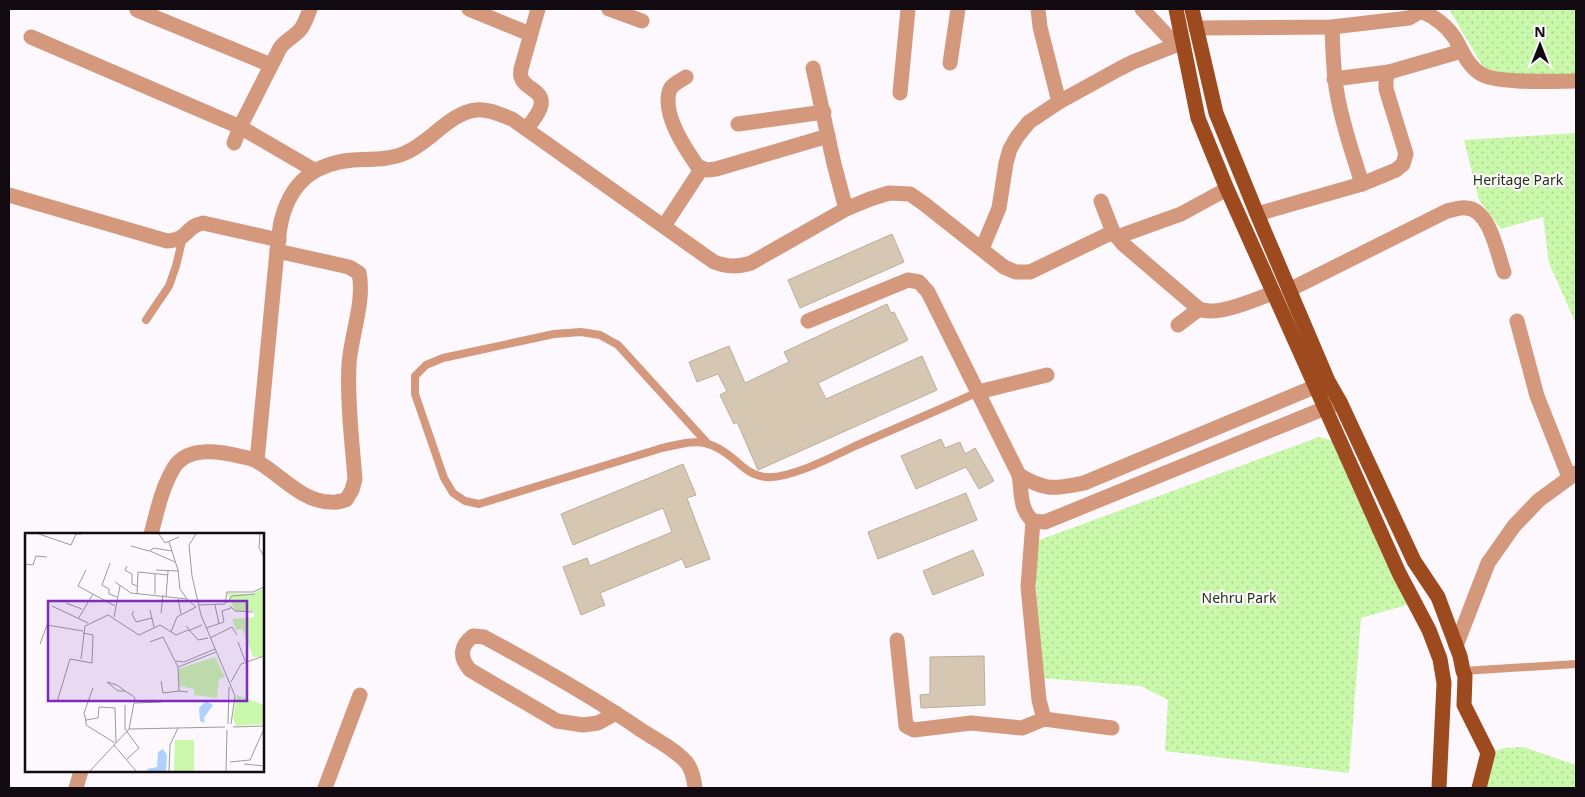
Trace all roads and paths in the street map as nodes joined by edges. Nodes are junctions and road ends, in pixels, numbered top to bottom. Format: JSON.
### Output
{"nodes":[{"id":1,"x":310,"y":9,"type":"edge"},
{"id":2,"x":469,"y":9,"type":"edge"},
{"id":3,"x":538,"y":9,"type":"edge"},
{"id":4,"x":609,"y":9,"type":"edge"},
{"id":5,"x":908,"y":9,"type":"edge"},
{"id":6,"x":958,"y":9,"type":"edge"},
{"id":7,"x":1038,"y":9,"type":"edge"},
{"id":8,"x":1142,"y":9,"type":"edge"},
{"id":9,"x":1176,"y":9,"type":"edge"},
{"id":10,"x":1192,"y":9,"type":"edge"},
{"id":11,"x":137,"y":10,"type":"edge"},
{"id":12,"x":1426,"y":11,"type":"edge"},
{"id":13,"x":642,"y":21,"type":"dead end"},
{"id":14,"x":1332,"y":27,"type":"junction"},
{"id":15,"x":1196,"y":28,"type":"junction"},
{"id":16,"x":530,"y":34,"type":"junction"},
{"id":17,"x":31,"y":37,"type":"dead end"},
{"id":18,"x":1180,"y":44,"type":"junction"},
{"id":19,"x":1462,"y":51,"type":"junction"},
{"id":20,"x":950,"y":63,"type":"dead end"},
{"id":21,"x":271,"y":65,"type":"junction"},
{"id":22,"x":813,"y":68,"type":"dead end"},
{"id":23,"x":1389,"y":72,"type":"junction"},
{"id":24,"x":686,"y":78,"type":"dead end"},
{"id":25,"x":1334,"y":79,"type":"junction"},
{"id":26,"x":1576,"y":81,"type":"edge"},
{"id":27,"x":900,"y":94,"type":"dead end"},
{"id":28,"x":1059,"y":102,"type":"junction"},
{"id":29,"x":824,"y":112,"type":"junction"},
{"id":30,"x":738,"y":124,"type":"dead end"},
{"id":31,"x":240,"y":127,"type":"junction"},
{"id":32,"x":527,"y":129,"type":"junction"},
{"id":33,"x":828,"y":136,"type":"junction"},
{"id":34,"x":234,"y":143,"type":"dead end"},
{"id":35,"x":702,"y":168,"type":"junction"},
{"id":36,"x":314,"y":170,"type":"junction"},
{"id":37,"x":1362,"y":184,"type":"junction"},
{"id":38,"x":1227,"y":189,"type":"junction"},
{"id":39,"x":9,"y":195,"type":"edge"},
{"id":40,"x":1100,"y":201,"type":"dead end"},
{"id":41,"x":846,"y":209,"type":"junction"},
{"id":42,"x":1257,"y":214,"type":"junction"},
{"id":43,"x":664,"y":226,"type":"junction"},
{"id":44,"x":1115,"y":234,"type":"junction"},
{"id":45,"x":183,"y":236,"type":"junction"},
{"id":46,"x":278,"y":246,"type":"junction"},
{"id":47,"x":982,"y":249,"type":"junction"},
{"id":48,"x":1504,"y":272,"type":"dead end"},
{"id":49,"x":1289,"y":290,"type":"junction"},
{"id":50,"x":1274,"y":293,"type":"junction"},
{"id":51,"x":1199,"y":309,"type":"junction"},
{"id":52,"x":146,"y":320,"type":"dead end"},
{"id":53,"x":808,"y":321,"type":"dead end"},
{"id":54,"x":1517,"y":321,"type":"dead end"},
{"id":55,"x":1178,"y":325,"type":"dead end"},
{"id":56,"x":1048,"y":374,"type":"dead end"},
{"id":57,"x":1328,"y":381,"type":"junction"},
{"id":58,"x":1314,"y":387,"type":"junction"},
{"id":59,"x":978,"y":392,"type":"junction"},
{"id":60,"x":1340,"y":402,"type":"junction"},
{"id":61,"x":1325,"y":409,"type":"junction"},
{"id":62,"x":708,"y":444,"type":"junction"},
{"id":63,"x":257,"y":461,"type":"junction"},
{"id":64,"x":1019,"y":475,"type":"junction"},
{"id":65,"x":1573,"y":475,"type":"edge"},
{"id":66,"x":1032,"y":521,"type":"junction"},
{"id":67,"x":151,"y":533,"type":"edge"},
{"id":68,"x":897,"y":640,"type":"dead end"},
{"id":69,"x":1456,"y":646,"type":"junction"},
{"id":70,"x":1576,"y":664,"type":"edge"},
{"id":71,"x":1463,"y":670,"type":"junction"},
{"id":72,"x":360,"y":695,"type":"dead end"},
{"id":73,"x":616,"y":713,"type":"junction"},
{"id":74,"x":1044,"y":719,"type":"junction"},
{"id":75,"x":1112,"y":728,"type":"dead end"},
{"id":76,"x":81,"y":772,"type":"edge"},
{"id":77,"x":76,"y":788,"type":"edge"},
{"id":78,"x":325,"y":788,"type":"edge"},
{"id":79,"x":694,"y":788,"type":"edge"},
{"id":80,"x":1438,"y":788,"type":"edge"},
{"id":81,"x":1479,"y":788,"type":"edge"}],
"edges":[{"from":1,"to":21,"type":"street"},
{"from":2,"to":16,"type":"street"},
{"from":3,"to":16,"type":"street"},
{"from":4,"to":13,"type":"street"},
{"from":5,"to":27,"type":"street"},
{"from":6,"to":20,"type":"street"},
{"from":7,"to":28,"type":"street"},
{"from":8,"to":18,"type":"street"},
{"from":9,"to":18,"type":"main road"},
{"from":10,"to":15,"type":"main road"},
{"from":11,"to":21,"type":"street"},
{"from":12,"to":14,"type":"street"},
{"from":12,"to":19,"type":"street"},
{"from":14,"to":15,"type":"street"},
{"from":14,"to":25,"type":"street"},
{"from":15,"to":42,"type":"main road"},
{"from":16,"to":32,"type":"street"},
{"from":17,"to":31,"type":"street"},
{"from":18,"to":28,"type":"street"},
{"from":18,"to":38,"type":"main road"},
{"from":19,"to":23,"type":"street"},
{"from":19,"to":26,"type":"street"},
{"from":21,"to":31,"type":"street"},
{"from":22,"to":29,"type":"street"},
{"from":23,"to":25,"type":"street"},
{"from":23,"to":37,"type":"street"},
{"from":24,"to":35,"type":"street"},
{"from":25,"to":37,"type":"street"},
{"from":28,"to":47,"type":"street"},
{"from":29,"to":30,"type":"street"},
{"from":29,"to":33,"type":"street"},
{"from":31,"to":34,"type":"street"},
{"from":31,"to":36,"type":"street"},
{"from":32,"to":36,"type":"street"},
{"from":32,"to":43,"type":"street"},
{"from":33,"to":35,"type":"street"},
{"from":33,"to":41,"type":"street"},
{"from":35,"to":43,"type":"street"},
{"from":36,"to":46,"type":"street"},
{"from":37,"to":42,"type":"street"},
{"from":38,"to":44,"type":"street"},
{"from":38,"to":50,"type":"main road"},
{"from":39,"to":45,"type":"street"},
{"from":40,"to":44,"type":"street"},
{"from":41,"to":43,"type":"street"},
{"from":41,"to":47,"type":"street"},
{"from":42,"to":49,"type":"main road"},
{"from":44,"to":47,"type":"street"},
{"from":44,"to":51,"type":"street"},
{"from":45,"to":46,"type":"street"},
{"from":45,"to":52,"type":"lane"},
{"from":46,"to":63,"type":"street"},
{"from":46,"to":63,"type":"street"},
{"from":48,"to":49,"type":"street"},
{"from":49,"to":57,"type":"main road"},
{"from":50,"to":51,"type":"street"},
{"from":50,"to":58,"type":"main road"},
{"from":51,"to":55,"type":"street"},
{"from":53,"to":59,"type":"street"},
{"from":54,"to":65,"type":"street"},
{"from":56,"to":59,"type":"street"},
{"from":57,"to":58,"type":"street"},
{"from":57,"to":60,"type":"main road"},
{"from":58,"to":61,"type":"main road"},
{"from":58,"to":64,"type":"street"},
{"from":59,"to":62,"type":"lane"},
{"from":59,"to":64,"type":"street"},
{"from":60,"to":61,"type":"street"},
{"from":60,"to":69,"type":"main road"},
{"from":61,"to":66,"type":"street"},
{"from":61,"to":80,"type":"main road"},
{"from":62,"to":62,"type":"lane"},
{"from":63,"to":67,"type":"street"},
{"from":64,"to":66,"type":"street"},
{"from":65,"to":69,"type":"street"},
{"from":66,"to":74,"type":"street"},
{"from":68,"to":74,"type":"street"},
{"from":69,"to":71,"type":"main road"},
{"from":70,"to":71,"type":"lane"},
{"from":71,"to":81,"type":"main road"},
{"from":72,"to":78,"type":"street"},
{"from":73,"to":73,"type":"street"},
{"from":73,"to":79,"type":"street"},
{"from":74,"to":75,"type":"street"},
{"from":76,"to":77,"type":"street"}]}
